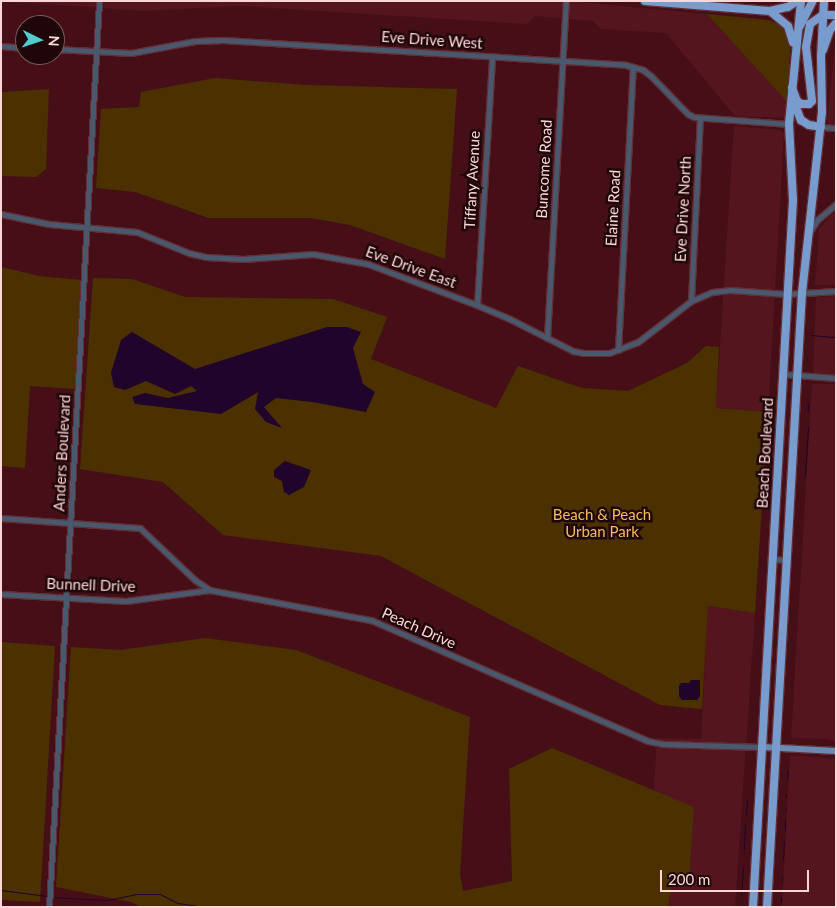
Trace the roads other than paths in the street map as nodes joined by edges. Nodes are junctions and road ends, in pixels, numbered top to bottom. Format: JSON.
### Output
{"nodes":[{"id":1,"x":99,"y":1,"type":"edge"},
{"id":2,"x":566,"y":1,"type":"edge"},
{"id":3,"x":645,"y":1,"type":"edge"},
{"id":4,"x":783,"y":1,"type":"edge"},
{"id":5,"x":799,"y":1,"type":"edge"},
{"id":6,"x":813,"y":1,"type":"edge"},
{"id":7,"x":824,"y":1,"type":"edge"},
{"id":8,"x":770,"y":11,"type":"junction"},
{"id":9,"x":823,"y":15,"type":"junction"},
{"id":10,"x":836,"y":15,"type":"edge"},
{"id":11,"x":836,"y":24,"type":"edge"},
{"id":12,"x":796,"y":34,"type":"junction"},
{"id":13,"x":1,"y":46,"type":"edge"},
{"id":14,"x":15,"y":47,"type":"joint"},
{"id":15,"x":65,"y":49,"type":"edge"},
{"id":16,"x":1,"y":51,"type":"edge"},
{"id":17,"x":97,"y":51,"type":"junction"},
{"id":18,"x":492,"y":57,"type":"junction"},
{"id":19,"x":821,"y":57,"type":"junction"},
{"id":20,"x":562,"y":61,"type":"junction"},
{"id":21,"x":793,"y":63,"type":"junction"},
{"id":22,"x":633,"y":67,"type":"junction"},
{"id":23,"x":791,"y":89,"type":"junction"},
{"id":24,"x":700,"y":119,"type":"junction"},
{"id":25,"x":789,"y":124,"type":"junction"},
{"id":26,"x":821,"y":127,"type":"junction"},
{"id":27,"x":836,"y":128,"type":"edge"},
{"id":28,"x":836,"y":204,"type":"edge"},
{"id":29,"x":1,"y":214,"type":"edge"},
{"id":30,"x":87,"y":226,"type":"junction"},
{"id":31,"x":806,"y":237,"type":"junction"},
{"id":32,"x":836,"y":291,"type":"edge"},
{"id":33,"x":802,"y":293,"type":"junction"},
{"id":34,"x":788,"y":294,"type":"junction"},
{"id":35,"x":691,"y":301,"type":"junction"},
{"id":36,"x":477,"y":305,"type":"junction"},
{"id":37,"x":547,"y":338,"type":"junction"},
{"id":38,"x":618,"y":350,"type":"junction"},
{"id":39,"x":783,"y":374,"type":"junction"},
{"id":40,"x":798,"y":375,"type":"junction"},
{"id":41,"x":836,"y":378,"type":"edge"},
{"id":42,"x":1,"y":518,"type":"edge"},
{"id":43,"x":70,"y":522,"type":"junction"},
{"id":44,"x":773,"y":559,"type":"junction"},
{"id":45,"x":787,"y":560,"type":"junction"},
{"id":46,"x":210,"y":590,"type":"junction"},
{"id":47,"x":1,"y":594,"type":"edge"},
{"id":48,"x":66,"y":598,"type":"junction"},
{"id":49,"x":762,"y":747,"type":"junction"},
{"id":50,"x":776,"y":748,"type":"junction"},
{"id":51,"x":836,"y":751,"type":"edge"},
{"id":52,"x":49,"y":907,"type":"edge"},
{"id":53,"x":753,"y":907,"type":"edge"},
{"id":54,"x":767,"y":907,"type":"edge"}],
"edges":[{"from":1,"to":17,"type":"street","name":"Anders Boulevard"},
{"from":2,"to":20,"type":"street","name":"Buncome Road"},
{"from":3,"to":8,"type":"highway"},
{"from":4,"to":8,"type":"highway"},
{"from":5,"to":8,"type":"highway"},
{"from":5,"to":12,"type":"highway","name":"Beach Boulevard"},
{"from":6,"to":12,"type":"highway"},
{"from":7,"to":9,"type":"highway"},
{"from":8,"to":21,"type":"highway"},
{"from":9,"to":10,"type":"highway"},
{"from":9,"to":19,"type":"highway"},
{"from":9,"to":23,"type":"highway"},
{"from":11,"to":19,"type":"highway"},
{"from":12,"to":21,"type":"highway","name":"Beach Boulevard"},
{"from":13,"to":14,"type":"street"},
{"from":14,"to":16,"type":"street"},
{"from":15,"to":17,"type":"street","name":"Eve Drive West"},
{"from":17,"to":18,"type":"street","name":"Eve Drive West"},
{"from":17,"to":30,"type":"street","name":"Anders Boulevard"},
{"from":18,"to":20,"type":"street","name":"Eve Drive West"},
{"from":18,"to":36,"type":"street","name":"Tiffany Avenue"},
{"from":19,"to":26,"type":"highway"},
{"from":20,"to":22,"type":"street","name":"Eve Drive West"},
{"from":20,"to":37,"type":"street","name":"Buncome Road"},
{"from":21,"to":23,"type":"highway","name":"Beach Boulevard"},
{"from":22,"to":24,"type":"street","name":"Eve Drive West"},
{"from":22,"to":38,"type":"street","name":"Elaine Road"},
{"from":23,"to":25,"type":"highway","name":"Beach Boulevard"},
{"from":23,"to":26,"type":"highway"},
{"from":24,"to":25,"type":"street"},
{"from":24,"to":35,"type":"street","name":"Eve Drive North"},
{"from":25,"to":34,"type":"highway","name":"Beach Boulevard"},
{"from":26,"to":27,"type":"street"},
{"from":26,"to":31,"type":"highway"},
{"from":28,"to":31,"type":"street"},
{"from":29,"to":30,"type":"street","name":"Eve Drive East"},
{"from":30,"to":36,"type":"street","name":"Eve Drive East"},
{"from":30,"to":43,"type":"street","name":"Anders Boulevard"},
{"from":31,"to":33,"type":"highway"},
{"from":32,"to":33,"type":"street","name":"Eve Drive East"},
{"from":33,"to":34,"type":"street","name":"Eve Drive East"},
{"from":33,"to":40,"type":"highway"},
{"from":34,"to":35,"type":"street","name":"Eve Drive East"},
{"from":34,"to":39,"type":"highway","name":"Beach Boulevard"},
{"from":35,"to":38,"type":"street","name":"Eve Drive East"},
{"from":36,"to":37,"type":"street","name":"Eve Drive East"},
{"from":37,"to":38,"type":"street","name":"Eve Drive East"},
{"from":39,"to":40,"type":"street"},
{"from":39,"to":44,"type":"highway","name":"Beach Boulevard"},
{"from":40,"to":41,"type":"street"},
{"from":40,"to":45,"type":"highway"},
{"from":42,"to":43,"type":"street","name":"Peach Drive"},
{"from":43,"to":46,"type":"street","name":"Peach Drive"},
{"from":43,"to":48,"type":"street","name":"Anders Boulevard"},
{"from":44,"to":45,"type":"street"},
{"from":44,"to":49,"type":"highway","name":"Beach Boulevard"},
{"from":45,"to":50,"type":"highway"},
{"from":46,"to":48,"type":"street","name":"Bunnell Drive"},
{"from":46,"to":49,"type":"street","name":"Peach Drive"},
{"from":47,"to":48,"type":"street","name":"Bunnell Drive"},
{"from":48,"to":52,"type":"street","name":"Anders Boulevard"},
{"from":49,"to":50,"type":"main road","name":"Peach Drive"},
{"from":49,"to":53,"type":"highway","name":"Beach Boulevard"},
{"from":50,"to":51,"type":"main road","name":"Peach Drive"},
{"from":50,"to":54,"type":"highway"}]}
